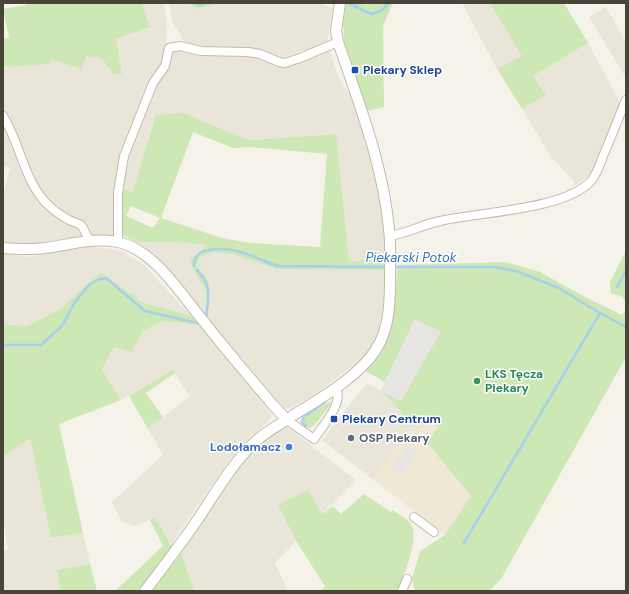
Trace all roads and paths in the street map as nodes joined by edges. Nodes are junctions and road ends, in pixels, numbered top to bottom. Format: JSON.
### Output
{"nodes":[{"id":1,"x":339,"y":7,"type":"edge"},
{"id":2,"x":338,"y":42,"type":"junction"},
{"id":3,"x":626,"y":100,"type":"edge"},
{"id":4,"x":3,"y":116,"type":"edge"},
{"id":5,"x":390,"y":236,"type":"junction"},
{"id":6,"x":89,"y":242,"type":"junction"},
{"id":7,"x":118,"y":242,"type":"junction"},
{"id":8,"x":3,"y":248,"type":"edge"},
{"id":9,"x":336,"y":387,"type":"junction"},
{"id":10,"x":287,"y":420,"type":"junction"},
{"id":11,"x":414,"y":517,"type":"dead end"},
{"id":12,"x":434,"y":532,"type":"dead end"},
{"id":13,"x":408,"y":579,"type":"dead end"},
{"id":14,"x":145,"y":591,"type":"edge"},
{"id":15,"x":402,"y":591,"type":"edge"}],
"edges":[{"from":1,"to":2,"type":"street"},
{"from":2,"to":5,"type":"street"},
{"from":2,"to":7,"type":"street"},
{"from":3,"to":5,"type":"street"},
{"from":4,"to":6,"type":"street"},
{"from":5,"to":9,"type":"street"},
{"from":6,"to":7,"type":"street"},
{"from":6,"to":8,"type":"street"},
{"from":7,"to":10,"type":"street"},
{"from":9,"to":10,"type":"street"},
{"from":9,"to":10,"type":"street"},
{"from":10,"to":14,"type":"street"},
{"from":11,"to":12,"type":"street"},
{"from":13,"to":15,"type":"street"}]}
